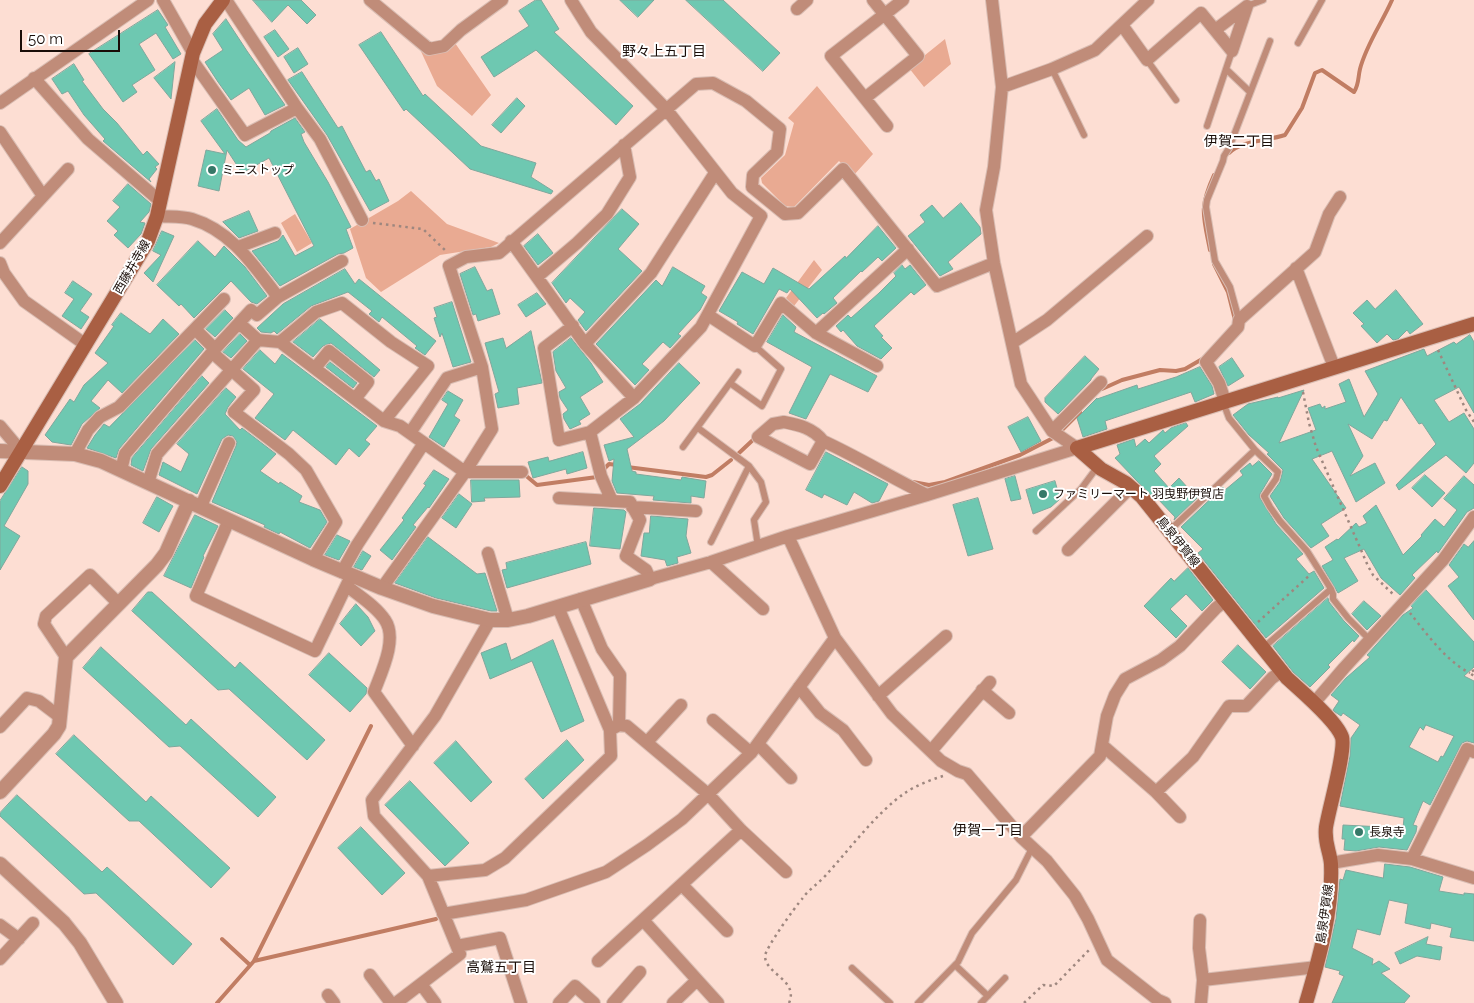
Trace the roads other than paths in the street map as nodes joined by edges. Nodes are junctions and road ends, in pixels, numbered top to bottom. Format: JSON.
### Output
{"nodes":[{"id":1,"x":148,"y":0,"type":"edge"},
{"id":2,"x":163,"y":0,"type":"edge"},
{"id":3,"x":224,"y":0,"type":"edge"},
{"id":4,"x":370,"y":0,"type":"edge"},
{"id":5,"x":502,"y":0,"type":"edge"},
{"id":6,"x":571,"y":0,"type":"edge"},
{"id":7,"x":873,"y":0,"type":"edge"},
{"id":8,"x":903,"y":0,"type":"edge"},
{"id":9,"x":992,"y":0,"type":"edge"},
{"id":10,"x":1148,"y":0,"type":"edge"},
{"id":11,"x":1262,"y":0,"type":"edge"},
{"id":12,"x":1321,"y":0,"type":"edge"},
{"id":13,"x":1247,"y":6,"type":"junction"},
{"id":14,"x":884,"y":14,"type":"junction"},
{"id":15,"x":1122,"y":25,"type":"junction"},
{"id":16,"x":1215,"y":30,"type":"junction"},
{"id":17,"x":1270,"y":41,"type":"dead end"},
{"id":18,"x":1298,"y":43,"type":"dead end"},
{"id":19,"x":1232,"y":51,"type":"junction"},
{"id":20,"x":193,"y":56,"type":"junction"},
{"id":21,"x":1147,"y":60,"type":"junction"},
{"id":22,"x":1052,"y":69,"type":"junction"},
{"id":23,"x":1226,"y":69,"type":"junction"},
{"id":24,"x":34,"y":78,"type":"junction"},
{"id":25,"x":1002,"y":87,"type":"junction"},
{"id":26,"x":1250,"y":92,"type":"junction"},
{"id":27,"x":865,"y":98,"type":"junction"},
{"id":28,"x":1176,"y":100,"type":"dead end"},
{"id":29,"x":0,"y":103,"type":"edge"},
{"id":30,"x":297,"y":108,"type":"junction"},
{"id":31,"x":666,"y":109,"type":"junction"},
{"id":32,"x":887,"y":126,"type":"dead end"},
{"id":33,"x":1207,"y":126,"type":"dead end"},
{"id":34,"x":0,"y":132,"type":"edge"},
{"id":35,"x":1084,"y":136,"type":"dead end"},
{"id":36,"x":624,"y":145,"type":"junction"},
{"id":37,"x":68,"y":169,"type":"dead end"},
{"id":38,"x":715,"y":173,"type":"junction"},
{"id":39,"x":43,"y":196,"type":"junction"},
{"id":40,"x":1340,"y":196,"type":"dead end"},
{"id":41,"x":160,"y":201,"type":"junction"},
{"id":42,"x":157,"y":216,"type":"junction"},
{"id":43,"x":362,"y":220,"type":"road end"},
{"id":44,"x":275,"y":233,"type":"dead end"},
{"id":45,"x":1146,"y":236,"type":"dead end"},
{"id":46,"x":511,"y":241,"type":"junction"},
{"id":47,"x":0,"y":243,"type":"edge"},
{"id":48,"x":238,"y":247,"type":"junction"},
{"id":49,"x":908,"y":249,"type":"junction"},
{"id":50,"x":342,"y":260,"type":"dead end"},
{"id":51,"x":994,"y":263,"type":"junction"},
{"id":52,"x":1296,"y":268,"type":"junction"},
{"id":53,"x":1,"y":270,"type":"edge"},
{"id":54,"x":537,"y":277,"type":"junction"},
{"id":55,"x":278,"y":296,"type":"junction"},
{"id":56,"x":224,"y":299,"type":"dead end"},
{"id":57,"x":708,"y":315,"type":"junction"},
{"id":58,"x":1239,"y":320,"type":"junction"},
{"id":59,"x":239,"y":323,"type":"junction"},
{"id":60,"x":1474,"y":324,"type":"edge"},
{"id":61,"x":573,"y":326,"type":"junction"},
{"id":62,"x":195,"y":330,"type":"junction"},
{"id":63,"x":816,"y":332,"type":"junction"},
{"id":64,"x":258,"y":340,"type":"junction"},
{"id":65,"x":280,"y":342,"type":"junction"},
{"id":66,"x":1012,"y":342,"type":"junction"},
{"id":67,"x":585,"y":344,"type":"junction"},
{"id":68,"x":86,"y":345,"type":"junction"},
{"id":69,"x":755,"y":346,"type":"junction"},
{"id":70,"x":214,"y":350,"type":"junction"},
{"id":71,"x":877,"y":366,"type":"dead end"},
{"id":72,"x":482,"y":367,"type":"junction"},
{"id":73,"x":1334,"y":367,"type":"junction"},
{"id":74,"x":315,"y":368,"type":"junction"},
{"id":75,"x":231,"y":370,"type":"junction"},
{"id":76,"x":738,"y":372,"type":"dead end"},
{"id":77,"x":1101,"y":382,"type":"dead end"},
{"id":78,"x":730,"y":383,"type":"junction"},
{"id":79,"x":634,"y":398,"type":"junction"},
{"id":80,"x":355,"y":399,"type":"junction"},
{"id":81,"x":1224,"y":401,"type":"junction"},
{"id":82,"x":384,"y":421,"type":"junction"},
{"id":83,"x":0,"y":426,"type":"edge"},
{"id":84,"x":698,"y":428,"type":"junction"},
{"id":85,"x":1052,"y":431,"type":"junction"},
{"id":86,"x":590,"y":432,"type":"junction"},
{"id":87,"x":410,"y":433,"type":"junction"},
{"id":88,"x":823,"y":441,"type":"junction"},
{"id":89,"x":229,"y":443,"type":"dead end"},
{"id":90,"x":424,"y":443,"type":"junction"},
{"id":91,"x":683,"y":447,"type":"dead end"},
{"id":92,"x":1077,"y":448,"type":"junction"},
{"id":93,"x":1254,"y":450,"type":"junction"},
{"id":94,"x":0,"y":451,"type":"edge"},
{"id":95,"x":21,"y":451,"type":"junction"},
{"id":96,"x":75,"y":454,"type":"junction"},
{"id":97,"x":749,"y":466,"type":"junction"},
{"id":98,"x":1098,"y":466,"type":"junction"},
{"id":99,"x":121,"y":470,"type":"junction"},
{"id":100,"x":465,"y":472,"type":"junction"},
{"id":101,"x":522,"y":472,"type":"dead end"},
{"id":102,"x":148,"y":483,"type":"junction"},
{"id":103,"x":0,"y":486,"type":"edge"},
{"id":104,"x":1131,"y":487,"type":"junction"},
{"id":105,"x":927,"y":495,"type":"junction"},
{"id":106,"x":559,"y":498,"type":"dead end"},
{"id":107,"x":612,"y":501,"type":"junction"},
{"id":108,"x":195,"y":503,"type":"junction"},
{"id":109,"x":632,"y":507,"type":"junction"},
{"id":110,"x":696,"y":511,"type":"dead end"},
{"id":111,"x":1474,"y":518,"type":"edge"},
{"id":112,"x":229,"y":520,"type":"junction"},
{"id":113,"x":1036,"y":531,"type":"dead end"},
{"id":114,"x":1169,"y":531,"type":"junction"},
{"id":115,"x":788,"y":536,"type":"junction"},
{"id":116,"x":711,"y":542,"type":"dead end"},
{"id":117,"x":758,"y":546,"type":"junction"},
{"id":118,"x":1068,"y":550,"type":"dead end"},
{"id":119,"x":488,"y":552,"type":"dead end"},
{"id":120,"x":313,"y":559,"type":"junction"},
{"id":121,"x":711,"y":562,"type":"junction"},
{"id":122,"x":347,"y":578,"type":"junction"},
{"id":123,"x":650,"y":579,"type":"junction"},
{"id":124,"x":382,"y":588,"type":"junction"},
{"id":125,"x":1331,"y":589,"type":"junction"},
{"id":126,"x":581,"y":599,"type":"junction"},
{"id":127,"x":1225,"y":601,"type":"junction"},
{"id":128,"x":119,"y":604,"type":"junction"},
{"id":129,"x":558,"y":607,"type":"junction"},
{"id":130,"x":763,"y":609,"type":"dead end"},
{"id":131,"x":490,"y":620,"type":"junction"},
{"id":132,"x":508,"y":620,"type":"junction"},
{"id":133,"x":946,"y":636,"type":"dead end"},
{"id":134,"x":835,"y":638,"type":"junction"},
{"id":135,"x":1370,"y":640,"type":"junction"},
{"id":136,"x":1263,"y":648,"type":"junction"},
{"id":137,"x":66,"y":657,"type":"junction"},
{"id":138,"x":1282,"y":671,"type":"junction"},
{"id":139,"x":799,"y":687,"type":"junction"},
{"id":140,"x":878,"y":696,"type":"junction"},
{"id":141,"x":1314,"y":703,"type":"junction"},
{"id":142,"x":681,"y":704,"type":"dead end"},
{"id":143,"x":1008,"y":713,"type":"dead end"},
{"id":144,"x":60,"y":717,"type":"junction"},
{"id":145,"x":2,"y":719,"type":"edge"},
{"id":146,"x":713,"y":720,"type":"dead end"},
{"id":147,"x":615,"y":728,"type":"junction"},
{"id":148,"x":647,"y":742,"type":"junction"},
{"id":149,"x":1102,"y":745,"type":"junction"},
{"id":150,"x":413,"y":746,"type":"junction"},
{"id":151,"x":755,"y":748,"type":"junction"},
{"id":152,"x":930,"y":751,"type":"junction"},
{"id":153,"x":1474,"y":752,"type":"edge"},
{"id":154,"x":866,"y":760,"type":"dead end"},
{"id":155,"x":791,"y":778,"type":"dead end"},
{"id":156,"x":0,"y":792,"type":"edge"},
{"id":157,"x":1156,"y":792,"type":"junction"},
{"id":158,"x":708,"y":794,"type":"junction"},
{"id":159,"x":1180,"y":817,"type":"dead end"},
{"id":160,"x":741,"y":830,"type":"junction"},
{"id":161,"x":1022,"y":837,"type":"junction"},
{"id":162,"x":1032,"y":848,"type":"junction"},
{"id":163,"x":1412,"y":858,"type":"junction"},
{"id":164,"x":1331,"y":863,"type":"junction"},
{"id":165,"x":0,"y":864,"type":"edge"},
{"id":166,"x":786,"y":872,"type":"dead end"},
{"id":167,"x":428,"y":876,"type":"junction"},
{"id":168,"x":1474,"y":878,"type":"edge"},
{"id":169,"x":682,"y":884,"type":"junction"},
{"id":170,"x":444,"y":914,"type":"junction"},
{"id":171,"x":643,"y":920,"type":"junction"},
{"id":172,"x":1200,"y":920,"type":"dead end"},
{"id":173,"x":33,"y":923,"type":"dead end"},
{"id":174,"x":0,"y":925,"type":"edge"},
{"id":175,"x":726,"y":931,"type":"dead end"},
{"id":176,"x":19,"y":939,"type":"junction"},
{"id":177,"x":457,"y":946,"type":"junction"},
{"id":178,"x":0,"y":960,"type":"edge"},
{"id":179,"x":598,"y":962,"type":"dead end"},
{"id":180,"x":955,"y":965,"type":"junction"},
{"id":181,"x":1317,"y":967,"type":"junction"},
{"id":182,"x":852,"y":968,"type":"dead end"},
{"id":183,"x":640,"y":972,"type":"dead end"},
{"id":184,"x":370,"y":975,"type":"dead end"},
{"id":185,"x":1005,"y":978,"type":"dead end"},
{"id":186,"x":697,"y":980,"type":"junction"},
{"id":187,"x":1203,"y":980,"type":"junction"},
{"id":188,"x":420,"y":984,"type":"junction"},
{"id":189,"x":988,"y":996,"type":"junction"},
{"id":190,"x":116,"y":1003,"type":"edge"},
{"id":191,"x":391,"y":1003,"type":"edge"},
{"id":192,"x":396,"y":1003,"type":"edge"},
{"id":193,"x":435,"y":1003,"type":"edge"},
{"id":194,"x":521,"y":1003,"type":"edge"},
{"id":195,"x":559,"y":1003,"type":"edge"},
{"id":196,"x":594,"y":1003,"type":"edge"},
{"id":197,"x":613,"y":1003,"type":"edge"},
{"id":198,"x":673,"y":1003,"type":"edge"},
{"id":199,"x":718,"y":1003,"type":"edge"},
{"id":200,"x":890,"y":1003,"type":"edge"},
{"id":201,"x":918,"y":1003,"type":"edge"},
{"id":202,"x":981,"y":1003,"type":"edge"},
{"id":203,"x":1166,"y":1003,"type":"edge"},
{"id":204,"x":1201,"y":1003,"type":"edge"},
{"id":205,"x":1306,"y":1003,"type":"edge"}],
"edges":[{"from":1,"to":24,"type":"street"},
{"from":2,"to":20,"type":"street"},
{"from":3,"to":20,"type":"main road","name":"西藤井寺線"},
{"from":3,"to":30,"type":"street"},
{"from":4,"to":5,"type":"street"},
{"from":6,"to":31,"type":"street"},
{"from":7,"to":14,"type":"street"},
{"from":8,"to":14,"type":"street"},
{"from":9,"to":25,"type":"street"},
{"from":10,"to":15,"type":"street"},
{"from":11,"to":13,"type":"lane"},
{"from":12,"to":18,"type":"lane"},
{"from":13,"to":16,"type":"street"},
{"from":13,"to":19,"type":"street"},
{"from":14,"to":27,"type":"street"},
{"from":14,"to":27,"type":"street"},
{"from":15,"to":21,"type":"street"},
{"from":15,"to":22,"type":"street"},
{"from":16,"to":19,"type":"street"},
{"from":16,"to":21,"type":"street"},
{"from":17,"to":26,"type":"lane"},
{"from":19,"to":23,"type":"lane"},
{"from":20,"to":30,"type":"street"},
{"from":20,"to":41,"type":"main road","name":"西藤井寺線"},
{"from":21,"to":28,"type":"lane"},
{"from":22,"to":25,"type":"street"},
{"from":22,"to":35,"type":"lane"},
{"from":23,"to":26,"type":"lane"},
{"from":23,"to":33,"type":"lane"},
{"from":24,"to":29,"type":"street"},
{"from":24,"to":41,"type":"street"},
{"from":25,"to":51,"type":"street"},
{"from":26,"to":58,"type":"lane"},
{"from":27,"to":32,"type":"street"},
{"from":30,"to":43,"type":"street"},
{"from":31,"to":36,"type":"street"},
{"from":31,"to":38,"type":"street"},
{"from":31,"to":49,"type":"street"},
{"from":34,"to":39,"type":"street"},
{"from":36,"to":46,"type":"street"},
{"from":36,"to":54,"type":"street"},
{"from":37,"to":39,"type":"street"},
{"from":38,"to":57,"type":"street"},
{"from":38,"to":67,"type":"street"},
{"from":39,"to":47,"type":"street"},
{"from":40,"to":52,"type":"street"},
{"from":41,"to":42,"type":"main road","name":"西藤井寺線"},
{"from":42,"to":48,"type":"street"},
{"from":42,"to":68,"type":"main road","name":"西藤井寺線"},
{"from":44,"to":48,"type":"street"},
{"from":45,"to":66,"type":"street"},
{"from":46,"to":54,"type":"street"},
{"from":46,"to":72,"type":"street"},
{"from":48,"to":55,"type":"street"},
{"from":49,"to":51,"type":"street"},
{"from":49,"to":63,"type":"street"},
{"from":50,"to":55,"type":"street"},
{"from":51,"to":66,"type":"street"},
{"from":52,"to":58,"type":"street"},
{"from":52,"to":73,"type":"street"},
{"from":53,"to":68,"type":"street"},
{"from":54,"to":61,"type":"street"},
{"from":55,"to":59,"type":"street"},
{"from":56,"to":62,"type":"street"},
{"from":57,"to":69,"type":"street"},
{"from":57,"to":79,"type":"street"},
{"from":58,"to":81,"type":"street"},
{"from":59,"to":64,"type":"street"},
{"from":59,"to":70,"type":"street"},
{"from":60,"to":73,"type":"main road"},
{"from":61,"to":67,"type":"street"},
{"from":61,"to":86,"type":"street"},
{"from":62,"to":70,"type":"street"},
{"from":62,"to":96,"type":"street"},
{"from":63,"to":69,"type":"street"},
{"from":63,"to":71,"type":"street"},
{"from":64,"to":65,"type":"street"},
{"from":64,"to":75,"type":"street"},
{"from":65,"to":74,"type":"street"},
{"from":65,"to":82,"type":"street"},
{"from":66,"to":85,"type":"street"},
{"from":67,"to":79,"type":"street"},
{"from":68,"to":95,"type":"main road","name":"西藤井寺線"},
{"from":69,"to":78,"type":"lane"},
{"from":70,"to":75,"type":"street"},
{"from":70,"to":99,"type":"street"},
{"from":72,"to":87,"type":"street"},
{"from":72,"to":100,"type":"street"},
{"from":73,"to":81,"type":"main road"},
{"from":74,"to":80,"type":"street"},
{"from":74,"to":80,"type":"street"},
{"from":75,"to":102,"type":"street"},
{"from":75,"to":120,"type":"street"},
{"from":76,"to":78,"type":"lane"},
{"from":77,"to":85,"type":"street"},
{"from":78,"to":84,"type":"lane"},
{"from":79,"to":86,"type":"street"},
{"from":80,"to":82,"type":"street"},
{"from":81,"to":92,"type":"main road"},
{"from":81,"to":93,"type":"lane"},
{"from":82,"to":87,"type":"street"},
{"from":83,"to":95,"type":"street"},
{"from":84,"to":91,"type":"lane"},
{"from":84,"to":97,"type":"lane"},
{"from":85,"to":92,"type":"street"},
{"from":86,"to":107,"type":"street"},
{"from":87,"to":90,"type":"street"},
{"from":88,"to":88,"type":"street"},
{"from":88,"to":105,"type":"street"},
{"from":89,"to":108,"type":"street"},
{"from":90,"to":100,"type":"street"},
{"from":90,"to":122,"type":"street"},
{"from":92,"to":98,"type":"main road","name":"島泉伊賀線"},
{"from":92,"to":105,"type":"street"},
{"from":93,"to":114,"type":"lane"},
{"from":93,"to":125,"type":"lane"},
{"from":94,"to":95,"type":"street"},
{"from":95,"to":96,"type":"street"},
{"from":95,"to":103,"type":"main road","name":"西藤井寺線"},
{"from":96,"to":99,"type":"street"},
{"from":97,"to":116,"type":"lane"},
{"from":97,"to":117,"type":"lane"},
{"from":98,"to":104,"type":"main road","name":"島泉伊賀線"},
{"from":98,"to":113,"type":"lane"},
{"from":99,"to":102,"type":"street"},
{"from":100,"to":101,"type":"street"},
{"from":100,"to":124,"type":"street"},
{"from":102,"to":108,"type":"street"},
{"from":104,"to":114,"type":"main road","name":"島泉伊賀線"},
{"from":104,"to":118,"type":"street"},
{"from":105,"to":115,"type":"street"},
{"from":106,"to":107,"type":"street"},
{"from":107,"to":109,"type":"street"},
{"from":108,"to":112,"type":"street"},
{"from":108,"to":128,"type":"street"},
{"from":109,"to":110,"type":"street"},
{"from":109,"to":123,"type":"street"},
{"from":111,"to":135,"type":"street"},
{"from":112,"to":120,"type":"street"},
{"from":112,"to":122,"type":"street"},
{"from":114,"to":127,"type":"main road","name":"島泉伊賀線"},
{"from":115,"to":117,"type":"street"},
{"from":115,"to":134,"type":"street"},
{"from":117,"to":121,"type":"street"},
{"from":119,"to":132,"type":"street"},
{"from":120,"to":122,"type":"street"},
{"from":121,"to":123,"type":"street"},
{"from":121,"to":130,"type":"street"},
{"from":122,"to":124,"type":"street"},
{"from":122,"to":150,"type":"street"},
{"from":123,"to":126,"type":"street"},
{"from":124,"to":131,"type":"street"},
{"from":125,"to":135,"type":"lane"},
{"from":125,"to":136,"type":"lane"},
{"from":126,"to":129,"type":"street"},
{"from":126,"to":147,"type":"street"},
{"from":127,"to":136,"type":"main road","name":"島泉伊賀線"},
{"from":127,"to":149,"type":"street"},
{"from":128,"to":137,"type":"street"},
{"from":128,"to":137,"type":"street"},
{"from":129,"to":132,"type":"street"},
{"from":129,"to":147,"type":"street"},
{"from":131,"to":132,"type":"street"},
{"from":131,"to":150,"type":"street"},
{"from":133,"to":140,"type":"street"},
{"from":134,"to":139,"type":"street"},
{"from":134,"to":140,"type":"street"},
{"from":135,"to":141,"type":"street"},
{"from":136,"to":138,"type":"main road","name":"島泉伊賀線"},
{"from":137,"to":144,"type":"street"},
{"from":138,"to":141,"type":"main road","name":"島泉伊賀線"},
{"from":138,"to":157,"type":"street"},
{"from":139,"to":151,"type":"street"},
{"from":139,"to":154,"type":"street"},
{"from":140,"to":152,"type":"street"},
{"from":141,"to":164,"type":"main road","name":"島泉伊賀線"},
{"from":142,"to":148,"type":"street"},
{"from":143,"to":152,"type":"street"},
{"from":144,"to":145,"type":"street"},
{"from":144,"to":156,"type":"street"},
{"from":146,"to":151,"type":"street"},
{"from":147,"to":148,"type":"street"},
{"from":147,"to":167,"type":"street"},
{"from":148,"to":158,"type":"street"},
{"from":149,"to":157,"type":"street"},
{"from":149,"to":161,"type":"street"},
{"from":150,"to":167,"type":"street"},
{"from":151,"to":155,"type":"street"},
{"from":151,"to":158,"type":"street"},
{"from":152,"to":161,"type":"street"},
{"from":153,"to":163,"type":"street"},
{"from":157,"to":159,"type":"street"},
{"from":158,"to":160,"type":"street"},
{"from":158,"to":170,"type":"street"},
{"from":160,"to":166,"type":"street"},
{"from":160,"to":169,"type":"street"},
{"from":161,"to":162,"type":"street"},
{"from":162,"to":180,"type":"lane"},
{"from":162,"to":203,"type":"street"},
{"from":163,"to":164,"type":"street"},
{"from":163,"to":168,"type":"street"},
{"from":164,"to":181,"type":"main road","name":"島泉伊賀線"},
{"from":165,"to":190,"type":"street"},
{"from":167,"to":170,"type":"street"},
{"from":169,"to":171,"type":"street"},
{"from":169,"to":175,"type":"street"},
{"from":170,"to":177,"type":"street"},
{"from":171,"to":179,"type":"street"},
{"from":171,"to":186,"type":"street"},
{"from":172,"to":187,"type":"street"},
{"from":173,"to":176,"type":"street"},
{"from":174,"to":176,"type":"street"},
{"from":176,"to":178,"type":"street"},
{"from":177,"to":188,"type":"street"},
{"from":177,"to":194,"type":"street"},
{"from":180,"to":189,"type":"lane"},
{"from":180,"to":201,"type":"lane"},
{"from":181,"to":187,"type":"street"},
{"from":181,"to":205,"type":"main road","name":"島泉伊賀線"},
{"from":182,"to":200,"type":"lane"},
{"from":183,"to":197,"type":"street"},
{"from":184,"to":191,"type":"street"},
{"from":185,"to":189,"type":"lane"},
{"from":186,"to":198,"type":"street"},
{"from":186,"to":199,"type":"street"},
{"from":187,"to":204,"type":"street"},
{"from":188,"to":192,"type":"street"},
{"from":188,"to":193,"type":"street"},
{"from":189,"to":202,"type":"lane"},
{"from":195,"to":196,"type":"street"}]}
